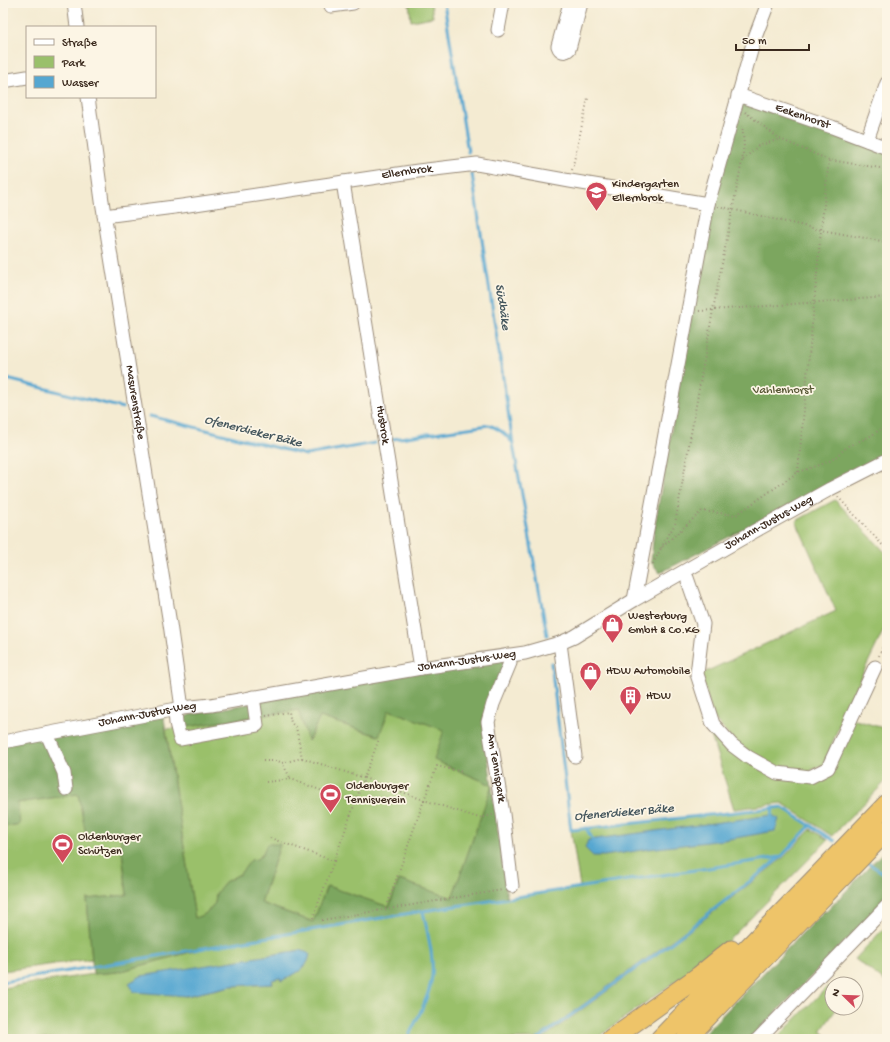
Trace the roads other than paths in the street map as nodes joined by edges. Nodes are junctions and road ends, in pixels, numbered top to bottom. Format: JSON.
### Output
{"nodes":[{"id":1,"x":74,"y":3,"type":"edge"},
{"id":2,"x":330,"y":3,"type":"edge"},
{"id":3,"x":353,"y":3,"type":"edge"},
{"id":4,"x":504,"y":3,"type":"edge"},
{"id":5,"x":570,"y":3,"type":"edge"},
{"id":6,"x":580,"y":3,"type":"edge"},
{"id":7,"x":768,"y":3,"type":"edge"},
{"id":8,"x":77,"y":26,"type":"edge"},
{"id":9,"x":498,"y":30,"type":"dead end"},
{"id":10,"x":26,"y":76,"type":"edge"},
{"id":11,"x":3,"y":81,"type":"edge"},
{"id":12,"x":887,"y":83,"type":"edge"},
{"id":13,"x":738,"y":97,"type":"junction"},
{"id":14,"x":88,"y":98,"type":"edge"},
{"id":15,"x":867,"y":140,"type":"junction"},
{"id":16,"x":887,"y":148,"type":"edge"},
{"id":17,"x":343,"y":182,"type":"junction"},
{"id":18,"x":708,"y":204,"type":"junction"},
{"id":19,"x":104,"y":216,"type":"junction"},
{"id":20,"x":887,"y":460,"type":"edge"},
{"id":21,"x":683,"y":573,"type":"junction"},
{"id":22,"x":634,"y":600,"type":"junction"},
{"id":23,"x":560,"y":643,"type":"junction"},
{"id":24,"x":508,"y":655,"type":"junction"},
{"id":25,"x":874,"y":666,"type":"dead end"},
{"id":26,"x":421,"y":668,"type":"junction"},
{"id":27,"x":253,"y":697,"type":"junction"},
{"id":28,"x":179,"y":709,"type":"junction"},
{"id":29,"x":47,"y":734,"type":"junction"},
{"id":30,"x":3,"y":742,"type":"edge"},
{"id":31,"x":575,"y":756,"type":"dead end"},
{"id":32,"x":66,"y":789,"type":"dead end"},
{"id":33,"x":887,"y":804,"type":"edge"},
{"id":34,"x":887,"y":830,"type":"edge"},
{"id":35,"x":512,"y":886,"type":"road end"},
{"id":36,"x":887,"y":906,"type":"edge"},
{"id":37,"x":774,"y":921,"type":"junction"},
{"id":38,"x":611,"y":1039,"type":"edge"},
{"id":39,"x":660,"y":1039,"type":"edge"},
{"id":40,"x":686,"y":1039,"type":"edge"},
{"id":41,"x":758,"y":1039,"type":"edge"}],
"edges":[{"from":1,"to":8,"type":"street"},
{"from":2,"to":3,"type":"street"},
{"from":4,"to":9,"type":"street"},
{"from":5,"to":6,"type":"street"},
{"from":7,"to":13,"type":"street"},
{"from":10,"to":11,"type":"street"},
{"from":12,"to":15,"type":"street"},
{"from":13,"to":15,"type":"street","name":"Eekenhorst"},
{"from":13,"to":18,"type":"street"},
{"from":14,"to":19,"type":"street","name":"Masurenstraße"},
{"from":15,"to":16,"type":"street","name":"Eekenhorst"},
{"from":17,"to":18,"type":"street","name":"Ellernbrok"},
{"from":17,"to":19,"type":"street","name":"Ellernbrok"},
{"from":17,"to":26,"type":"street","name":"Husbrok"},
{"from":18,"to":22,"type":"street"},
{"from":19,"to":28,"type":"street","name":"Masurenstraße"},
{"from":20,"to":21,"type":"street","name":"Johann-Justus-Weg"},
{"from":21,"to":22,"type":"street","name":"Johann-Justus-Weg"},
{"from":21,"to":25,"type":"street"},
{"from":22,"to":23,"type":"street","name":"Johann-Justus-Weg"},
{"from":23,"to":24,"type":"street","name":"Johann-Justus-Weg"},
{"from":23,"to":31,"type":"street"},
{"from":24,"to":26,"type":"street","name":"Johann-Justus-Weg"},
{"from":24,"to":35,"type":"street","name":"Am Tennispark"},
{"from":26,"to":27,"type":"street","name":"Johann-Justus-Weg"},
{"from":27,"to":28,"type":"street","name":"Johann-Justus-Weg"},
{"from":27,"to":28,"type":"street","name":"Masurenstraße"},
{"from":28,"to":29,"type":"street","name":"Johann-Justus-Weg"},
{"from":29,"to":30,"type":"street","name":"Johann-Justus-Weg"},
{"from":29,"to":32,"type":"street"},
{"from":33,"to":37,"type":"highway"},
{"from":34,"to":40,"type":"highway"},
{"from":36,"to":41,"type":"street"},
{"from":37,"to":38,"type":"highway"},
{"from":37,"to":39,"type":"highway"}]}
